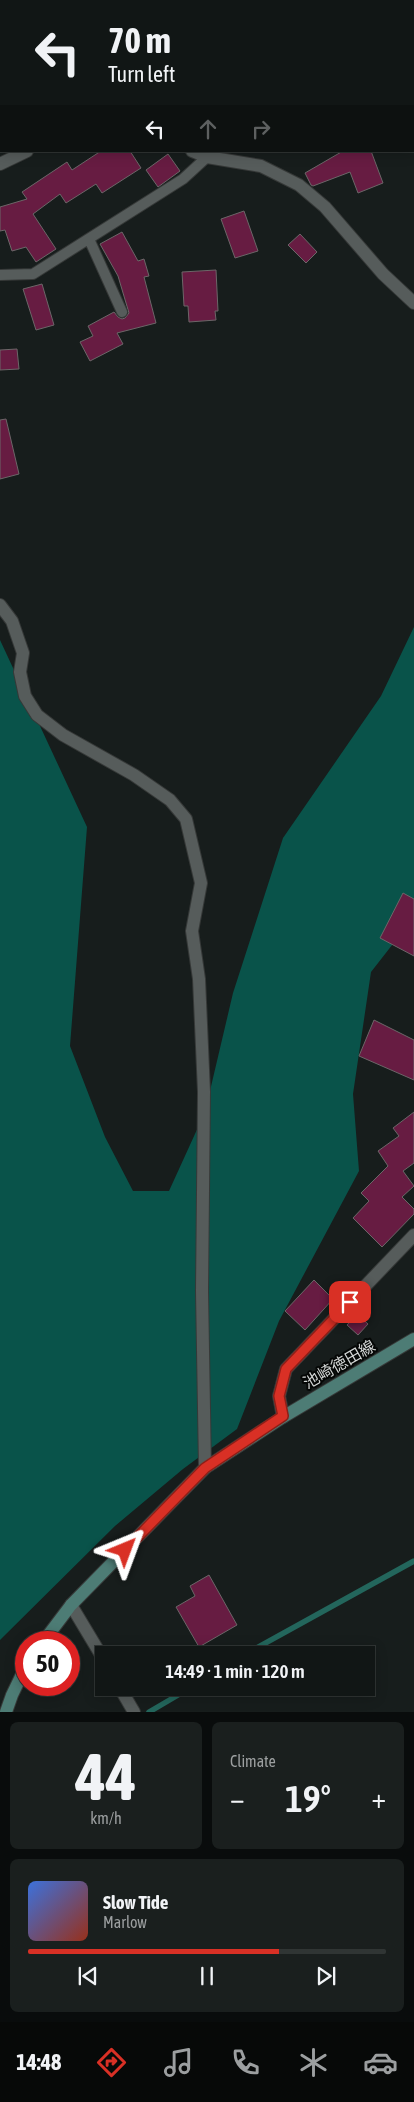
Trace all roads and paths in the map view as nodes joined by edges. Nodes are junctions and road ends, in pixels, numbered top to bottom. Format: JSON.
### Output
{"nodes":[{"id":1,"x":25,"y":152,"type":"edge"},
{"id":2,"x":194,"y":152,"type":"edge"},
{"id":3,"x":207,"y":157,"type":"junction"},
{"id":4,"x":0,"y":164,"type":"edge"},
{"id":5,"x":89,"y":239,"type":"junction"},
{"id":6,"x":0,"y":275,"type":"edge"},
{"id":7,"x":414,"y":302,"type":"edge"},
{"id":8,"x":122,"y":312,"type":"dead end"},
{"id":9,"x":0,"y":605,"type":"edge"},
{"id":10,"x":414,"y":1234,"type":"edge"},
{"id":11,"x":414,"y":1339,"type":"edge"},
{"id":12,"x":283,"y":1416,"type":"junction"},
{"id":13,"x":205,"y":1468,"type":"junction"},
{"id":14,"x":71,"y":1605,"type":"junction"},
{"id":15,"x":51,"y":1631,"type":"edge"},
{"id":16,"x":96,"y":1646,"type":"edge"},
{"id":17,"x":15,"y":1689,"type":"edge"},
{"id":18,"x":125,"y":1696,"type":"edge"},
{"id":19,"x":6,"y":1712,"type":"edge"},
{"id":20,"x":134,"y":1712,"type":"edge"}],
"edges":[{"from":1,"to":4,"type":"street"},
{"from":2,"to":3,"type":"street"},
{"from":3,"to":5,"type":"lane"},
{"from":3,"to":7,"type":"street"},
{"from":5,"to":6,"type":"lane"},
{"from":5,"to":8,"type":"lane"},
{"from":9,"to":13,"type":"street"},
{"from":10,"to":12,"type":"street"},
{"from":11,"to":12,"type":"main road","name":"池崎徳田線"},
{"from":12,"to":13,"type":"main road","name":"池崎徳田線"},
{"from":13,"to":14,"type":"main road","name":"池崎徳田線"},
{"from":14,"to":15,"type":"main road","name":"池崎徳田線"},
{"from":14,"to":16,"type":"street"},
{"from":17,"to":19,"type":"main road"},
{"from":18,"to":20,"type":"street"}]}
